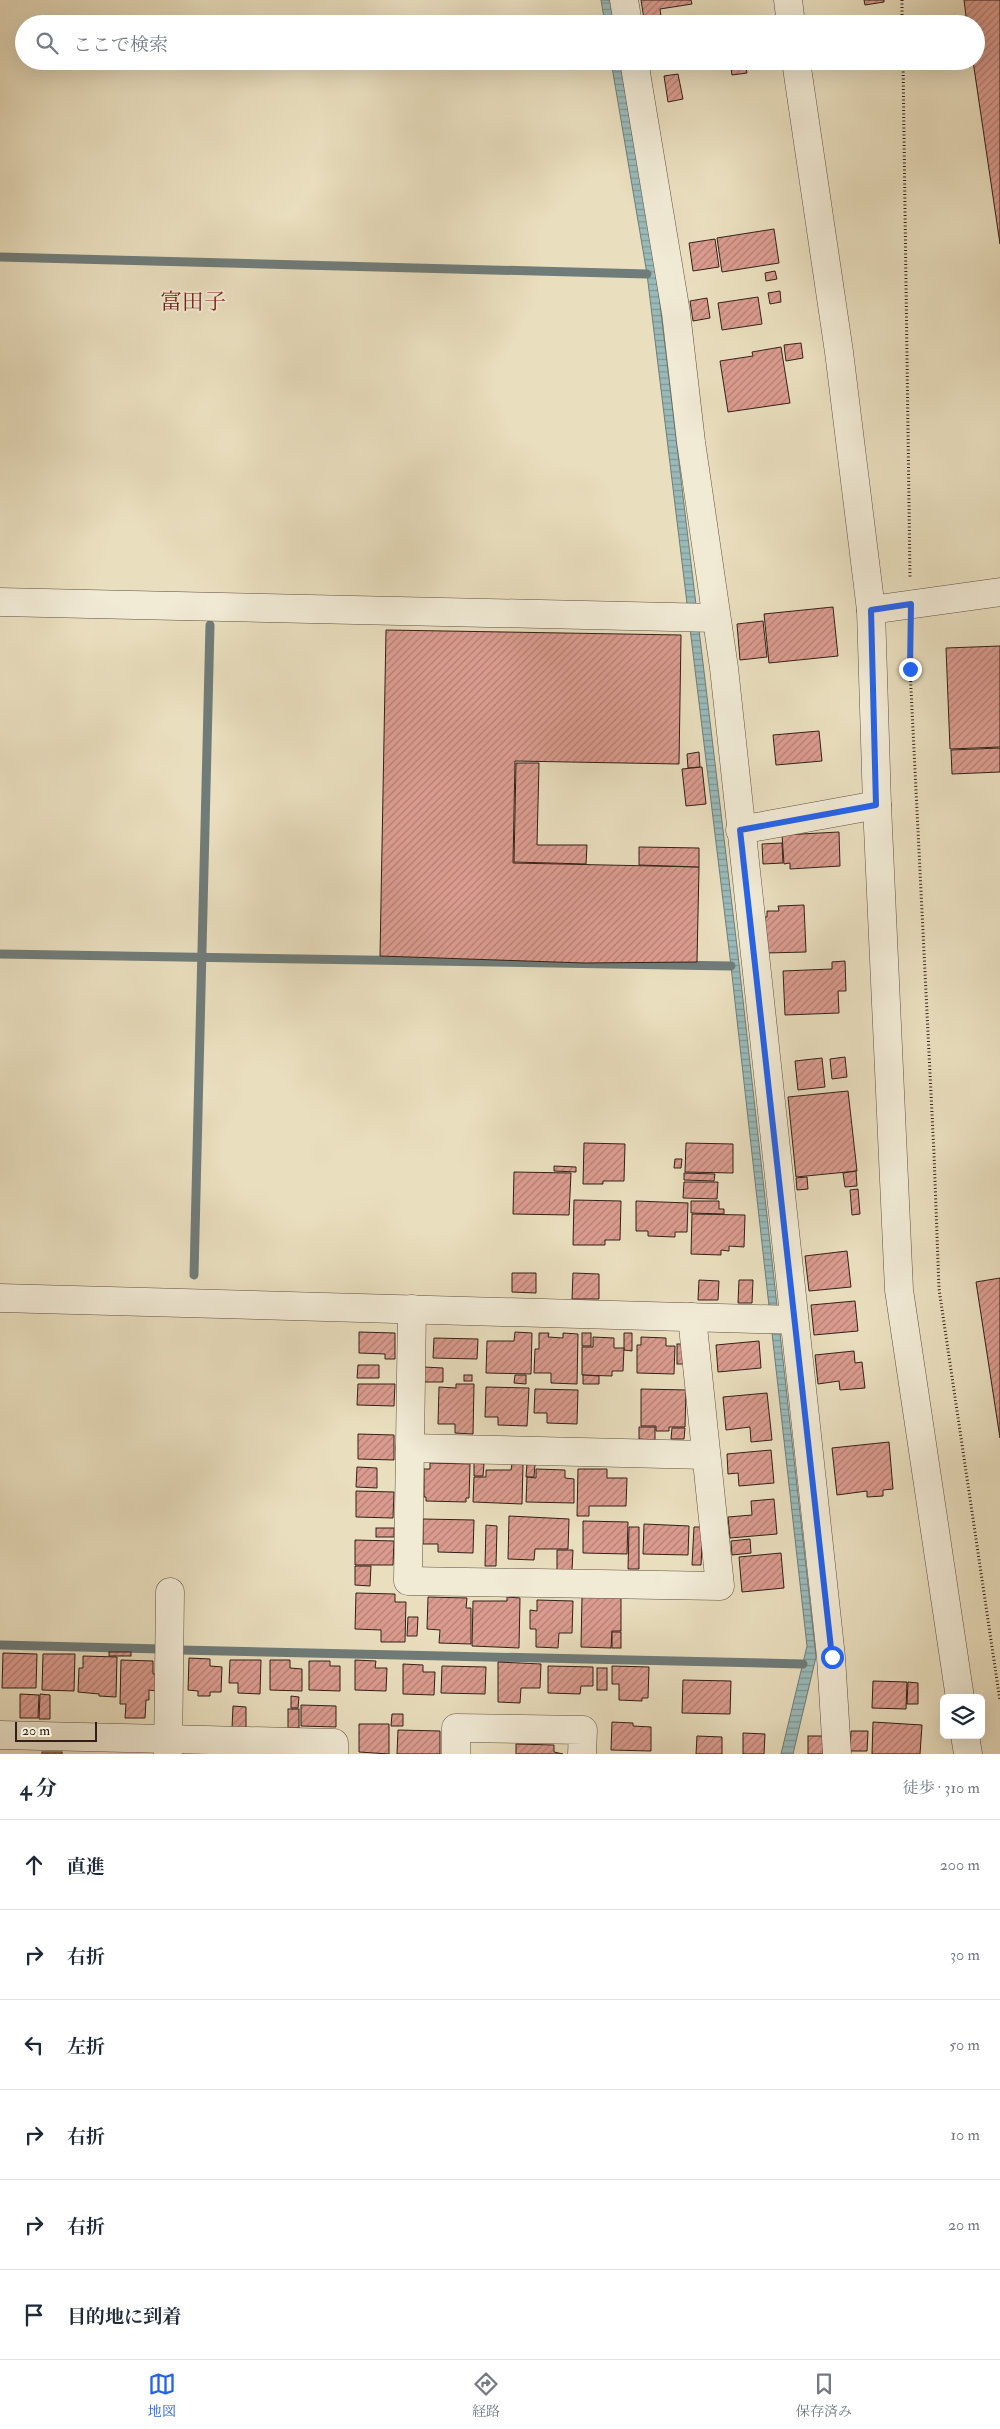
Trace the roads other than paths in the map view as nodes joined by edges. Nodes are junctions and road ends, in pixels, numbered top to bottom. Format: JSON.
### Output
{"nodes":[{"id":1,"x":624,"y":0,"type":"edge"},
{"id":2,"x":788,"y":0,"type":"edge"},
{"id":3,"x":626,"y":15,"type":"edge"},
{"id":4,"x":790,"y":15,"type":"edge"},
{"id":5,"x":636,"y":70,"type":"edge"},
{"id":6,"x":797,"y":70,"type":"edge"},
{"id":7,"x":1000,"y":592,"type":"edge"},
{"id":8,"x":0,"y":602,"type":"edge"},
{"id":9,"x":871,"y":610,"type":"junction"},
{"id":10,"x":703,"y":618,"type":"junction"},
{"id":11,"x":876,"y":805,"type":"junction"},
{"id":12,"x":740,"y":830,"type":"junction"},
{"id":13,"x":0,"y":1298,"type":"edge"},
{"id":14,"x":412,"y":1310,"type":"junction"},
{"id":15,"x":692,"y":1317,"type":"junction"},
{"id":16,"x":781,"y":1319,"type":"junction"},
{"id":17,"x":410,"y":1448,"type":"junction"},
{"id":18,"x":706,"y":1455,"type":"junction"},
{"id":19,"x":170,"y":1592,"type":"dead end"},
{"id":20,"x":959,"y":1694,"type":"edge"},
{"id":21,"x":0,"y":1735,"type":"edge"},
{"id":22,"x":966,"y":1739,"type":"edge"},
{"id":23,"x":168,"y":1746,"type":"edge"},
{"id":24,"x":334,"y":1754,"type":"edge"},
{"id":25,"x":456,"y":1754,"type":"edge"},
{"id":26,"x":582,"y":1754,"type":"edge"},
{"id":27,"x":837,"y":1754,"type":"edge"},
{"id":28,"x":968,"y":1754,"type":"edge"}],
"edges":[{"from":1,"to":3,"type":"street"},
{"from":2,"to":4,"type":"street"},
{"from":5,"to":10,"type":"street"},
{"from":6,"to":9,"type":"street"},
{"from":7,"to":9,"type":"street"},
{"from":8,"to":10,"type":"street"},
{"from":9,"to":11,"type":"street"},
{"from":10,"to":12,"type":"street"},
{"from":11,"to":12,"type":"street"},
{"from":11,"to":20,"type":"street"},
{"from":12,"to":16,"type":"street"},
{"from":13,"to":14,"type":"street"},
{"from":14,"to":15,"type":"street"},
{"from":14,"to":17,"type":"street"},
{"from":15,"to":16,"type":"street"},
{"from":15,"to":18,"type":"street"},
{"from":16,"to":27,"type":"street"},
{"from":17,"to":18,"type":"street"},
{"from":17,"to":18,"type":"street"},
{"from":19,"to":23,"type":"street"},
{"from":21,"to":23,"type":"street"},
{"from":22,"to":28,"type":"street"},
{"from":23,"to":24,"type":"street"},
{"from":25,"to":26,"type":"street"}]}
